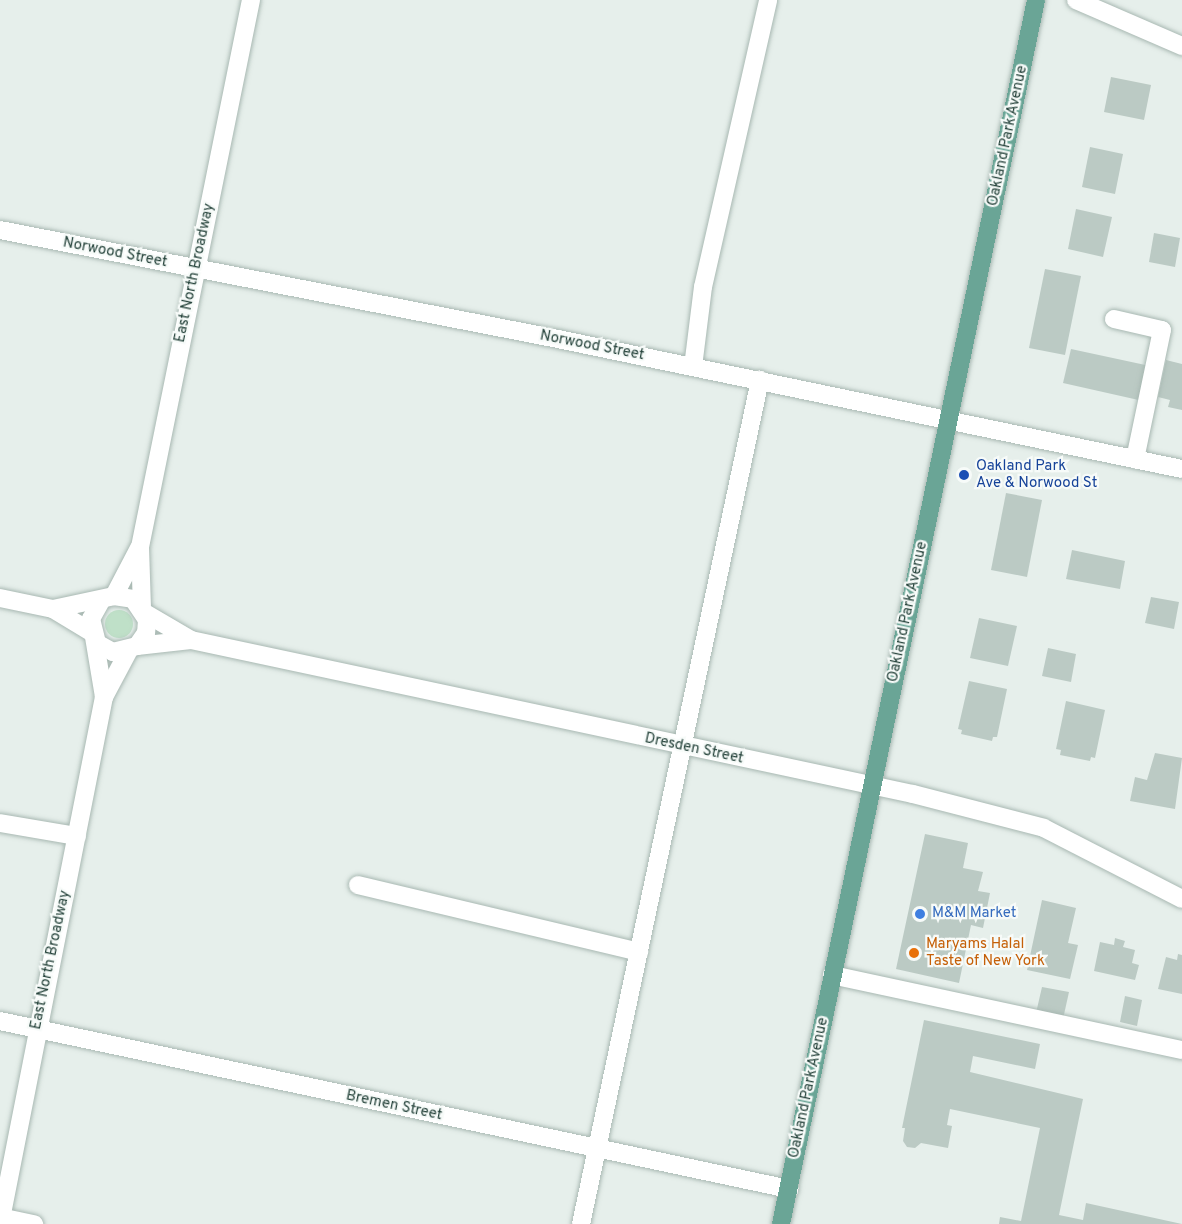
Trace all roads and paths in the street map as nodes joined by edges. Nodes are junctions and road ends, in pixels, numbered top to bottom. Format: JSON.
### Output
{"nodes":[{"id":1,"x":251,"y":0,"type":"edge"},
{"id":2,"x":768,"y":0,"type":"edge"},
{"id":3,"x":1036,"y":0,"type":"edge"},
{"id":4,"x":1076,"y":0,"type":"edge"},
{"id":5,"x":1115,"y":8,"type":"edge"},
{"id":6,"x":1182,"y":46,"type":"edge"},
{"id":7,"x":0,"y":230,"type":"edge"},
{"id":8,"x":196,"y":268,"type":"junction"},
{"id":9,"x":1114,"y":319,"type":"dead end"},
{"id":10,"x":693,"y":367,"type":"junction"},
{"id":11,"x":760,"y":380,"type":"junction"},
{"id":12,"x":948,"y":419,"type":"junction"},
{"id":13,"x":1135,"y":459,"type":"junction"},
{"id":14,"x":1182,"y":469,"type":"edge"},
{"id":15,"x":140,"y":547,"type":"junction"},
{"id":16,"x":0,"y":598,"type":"edge"},
{"id":17,"x":107,"y":598,"type":"junction"},
{"id":18,"x":52,"y":609,"type":"junction"},
{"id":19,"x":144,"y":611,"type":"junction"},
{"id":20,"x":92,"y":634,"type":"junction"},
{"id":21,"x":191,"y":640,"type":"junction"},
{"id":22,"x":133,"y":648,"type":"junction"},
{"id":23,"x":104,"y":697,"type":"junction"},
{"id":24,"x":680,"y":747,"type":"junction"},
{"id":25,"x":872,"y":785,"type":"junction"},
{"id":26,"x":0,"y":823,"type":"edge"},
{"id":27,"x":77,"y":836,"type":"junction"},
{"id":28,"x":358,"y":885,"type":"dead end"},
{"id":29,"x":1182,"y":899,"type":"edge"},
{"id":30,"x":639,"y":952,"type":"junction"},
{"id":31,"x":832,"y":975,"type":"junction"},
{"id":32,"x":0,"y":1021,"type":"edge"},
{"id":33,"x":37,"y":1029,"type":"junction"},
{"id":34,"x":1182,"y":1050,"type":"edge"},
{"id":35,"x":596,"y":1149,"type":"junction"},
{"id":36,"x":789,"y":1189,"type":"junction"},
{"id":37,"x":1,"y":1219,"type":"edge"},
{"id":38,"x":34,"y":1224,"type":"edge"},
{"id":39,"x":581,"y":1224,"type":"edge"},
{"id":40,"x":781,"y":1224,"type":"edge"}],
"edges":[{"from":1,"to":8,"type":"street","name":"East North Broadway"},
{"from":2,"to":10,"type":"street"},
{"from":3,"to":12,"type":"main road","name":"Oakland Park Avenue"},
{"from":4,"to":5,"type":"street"},
{"from":5,"to":6,"type":"street"},
{"from":7,"to":8,"type":"street","name":"Norwood Street"},
{"from":8,"to":10,"type":"street","name":"Norwood Street"},
{"from":8,"to":15,"type":"street","name":"East North Broadway"},
{"from":9,"to":13,"type":"street"},
{"from":10,"to":11,"type":"street","name":"Norwood Street"},
{"from":11,"to":12,"type":"street","name":"Norwood Street"},
{"from":11,"to":24,"type":"street"},
{"from":12,"to":13,"type":"street","name":"Norwood Street"},
{"from":12,"to":25,"type":"main road","name":"Oakland Park Avenue"},
{"from":13,"to":14,"type":"street","name":"Norwood Street"},
{"from":15,"to":17,"type":"street","name":"East North Broadway"},
{"from":15,"to":19,"type":"street","name":"East North Broadway"},
{"from":16,"to":18,"type":"street"},
{"from":17,"to":18,"type":"street"},
{"from":17,"to":19,"type":"street"},
{"from":17,"to":20,"type":"street"},
{"from":18,"to":20,"type":"street"},
{"from":19,"to":21,"type":"street","name":"Dresden Street"},
{"from":19,"to":22,"type":"street"},
{"from":20,"to":22,"type":"street"},
{"from":20,"to":23,"type":"street","name":"East North Broadway"},
{"from":21,"to":22,"type":"street","name":"Dresden Street"},
{"from":21,"to":24,"type":"street","name":"Dresden Street"},
{"from":22,"to":23,"type":"street","name":"East North Broadway"},
{"from":23,"to":27,"type":"street","name":"East North Broadway"},
{"from":24,"to":25,"type":"street","name":"Dresden Street"},
{"from":24,"to":30,"type":"street"},
{"from":25,"to":29,"type":"street","name":"Dresden Street"},
{"from":25,"to":31,"type":"main road","name":"Oakland Park Avenue"},
{"from":26,"to":27,"type":"street"},
{"from":27,"to":33,"type":"street","name":"East North Broadway"},
{"from":28,"to":30,"type":"street"},
{"from":30,"to":35,"type":"street"},
{"from":31,"to":34,"type":"street"},
{"from":31,"to":36,"type":"main road","name":"Oakland Park Avenue"},
{"from":32,"to":33,"type":"street","name":"Bremen Street"},
{"from":33,"to":35,"type":"street","name":"Bremen Street"},
{"from":33,"to":37,"type":"street","name":"East North Broadway"},
{"from":35,"to":36,"type":"street","name":"Bremen Street"},
{"from":35,"to":39,"type":"street"},
{"from":36,"to":40,"type":"main road","name":"Oakland Park Avenue"},
{"from":37,"to":38,"type":"street"}]}
